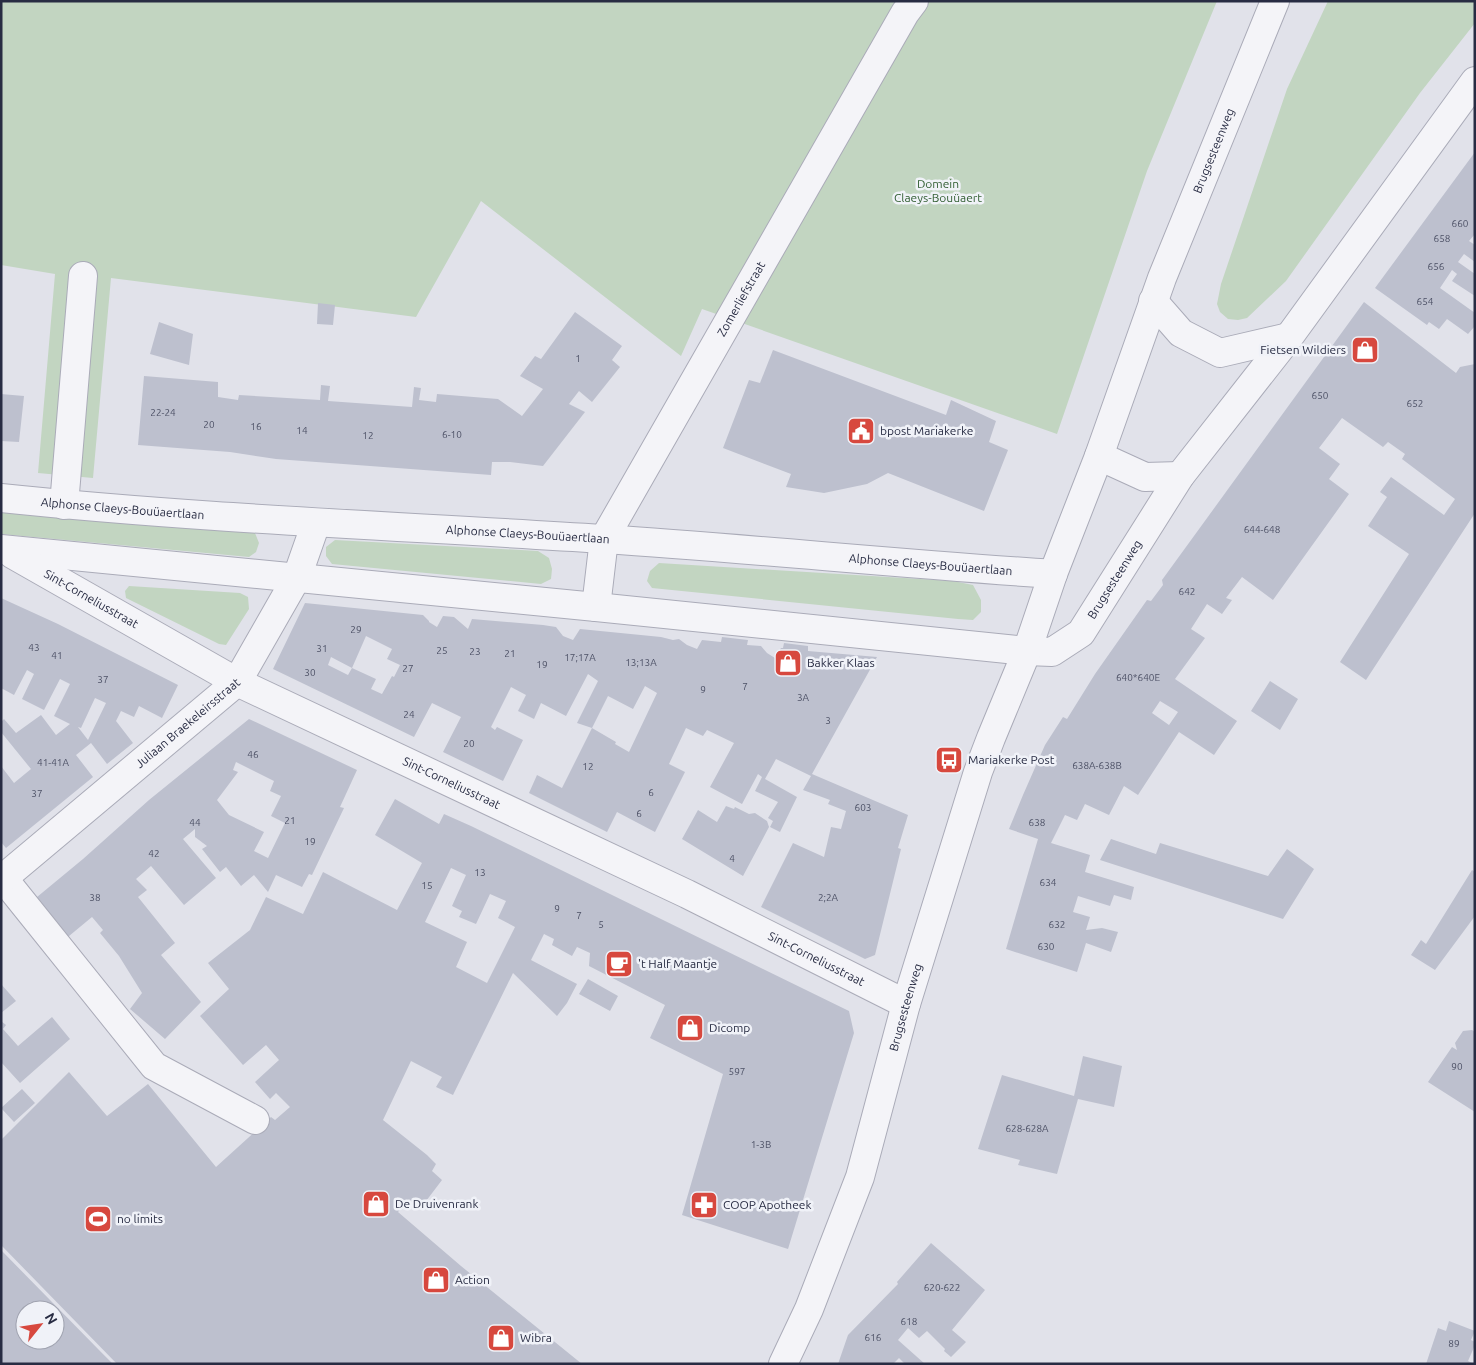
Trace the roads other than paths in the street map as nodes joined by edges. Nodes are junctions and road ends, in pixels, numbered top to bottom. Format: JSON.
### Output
{"nodes":[{"id":1,"x":914,"y":1,"type":"edge"},
{"id":2,"x":1275,"y":1,"type":"edge"},
{"id":3,"x":1475,"y":81,"type":"edge"},
{"id":4,"x":83,"y":276,"type":"dead end"},
{"id":5,"x":1154,"y":301,"type":"junction"},
{"id":6,"x":1289,"y":337,"type":"junction"},
{"id":7,"x":1098,"y":456,"type":"junction"},
{"id":8,"x":1180,"y":476,"type":"junction"},
{"id":9,"x":1,"y":498,"type":"edge"},
{"id":10,"x":64,"y":505,"type":"junction"},
{"id":11,"x":316,"y":523,"type":"junction"},
{"id":12,"x":604,"y":539,"type":"junction"},
{"id":13,"x":3,"y":549,"type":"edge"},
{"id":14,"x":1052,"y":574,"type":"junction"},
{"id":15,"x":297,"y":577,"type":"junction"},
{"id":16,"x":596,"y":606,"type":"junction"},
{"id":17,"x":1027,"y":652,"type":"junction"},
{"id":18,"x":237,"y":682,"type":"junction"},
{"id":19,"x":2,"y":879,"type":"edge"},
{"id":20,"x":906,"y":1004,"type":"junction"},
{"id":21,"x":255,"y":1120,"type":"dead end"},
{"id":22,"x":783,"y":1364,"type":"edge"}],
"edges":[{"from":1,"to":12,"type":"street","name":"Zomerliefstraat"},
{"from":2,"to":5,"type":"street","name":"Brugsesteenweg"},
{"from":3,"to":6,"type":"street","name":"Brugsesteenweg"},
{"from":4,"to":10,"type":"street"},
{"from":5,"to":6,"type":"street"},
{"from":5,"to":7,"type":"street","name":"Brugsesteenweg"},
{"from":6,"to":8,"type":"street","name":"Brugsesteenweg"},
{"from":7,"to":8,"type":"street"},
{"from":7,"to":14,"type":"street","name":"Brugsesteenweg"},
{"from":8,"to":17,"type":"street","name":"Brugsesteenweg"},
{"from":9,"to":10,"type":"street","name":"Alphonse Claeys-Bouüaertlaan"},
{"from":10,"to":11,"type":"street","name":"Alphonse Claeys-Bouüaertlaan"},
{"from":11,"to":12,"type":"street","name":"Alphonse Claeys-Bouüaertlaan"},
{"from":11,"to":15,"type":"street","name":"Juliaan Braekeleirsstraat"},
{"from":12,"to":14,"type":"street","name":"Alphonse Claeys-Bouüaertlaan"},
{"from":12,"to":16,"type":"street","name":"Zomerliefstraat"},
{"from":13,"to":15,"type":"street"},
{"from":13,"to":18,"type":"street","name":"Sint-Corneliusstraat"},
{"from":14,"to":17,"type":"street","name":"Brugsesteenweg"},
{"from":15,"to":16,"type":"street"},
{"from":15,"to":18,"type":"street","name":"Juliaan Braekeleirsstraat"},
{"from":16,"to":17,"type":"street"},
{"from":17,"to":20,"type":"street","name":"Brugsesteenweg"},
{"from":18,"to":19,"type":"street","name":"Juliaan Braekeleirsstraat"},
{"from":18,"to":20,"type":"street","name":"Sint-Corneliusstraat"},
{"from":19,"to":21,"type":"street"},
{"from":20,"to":22,"type":"street","name":"Brugsesteenweg"}]}
